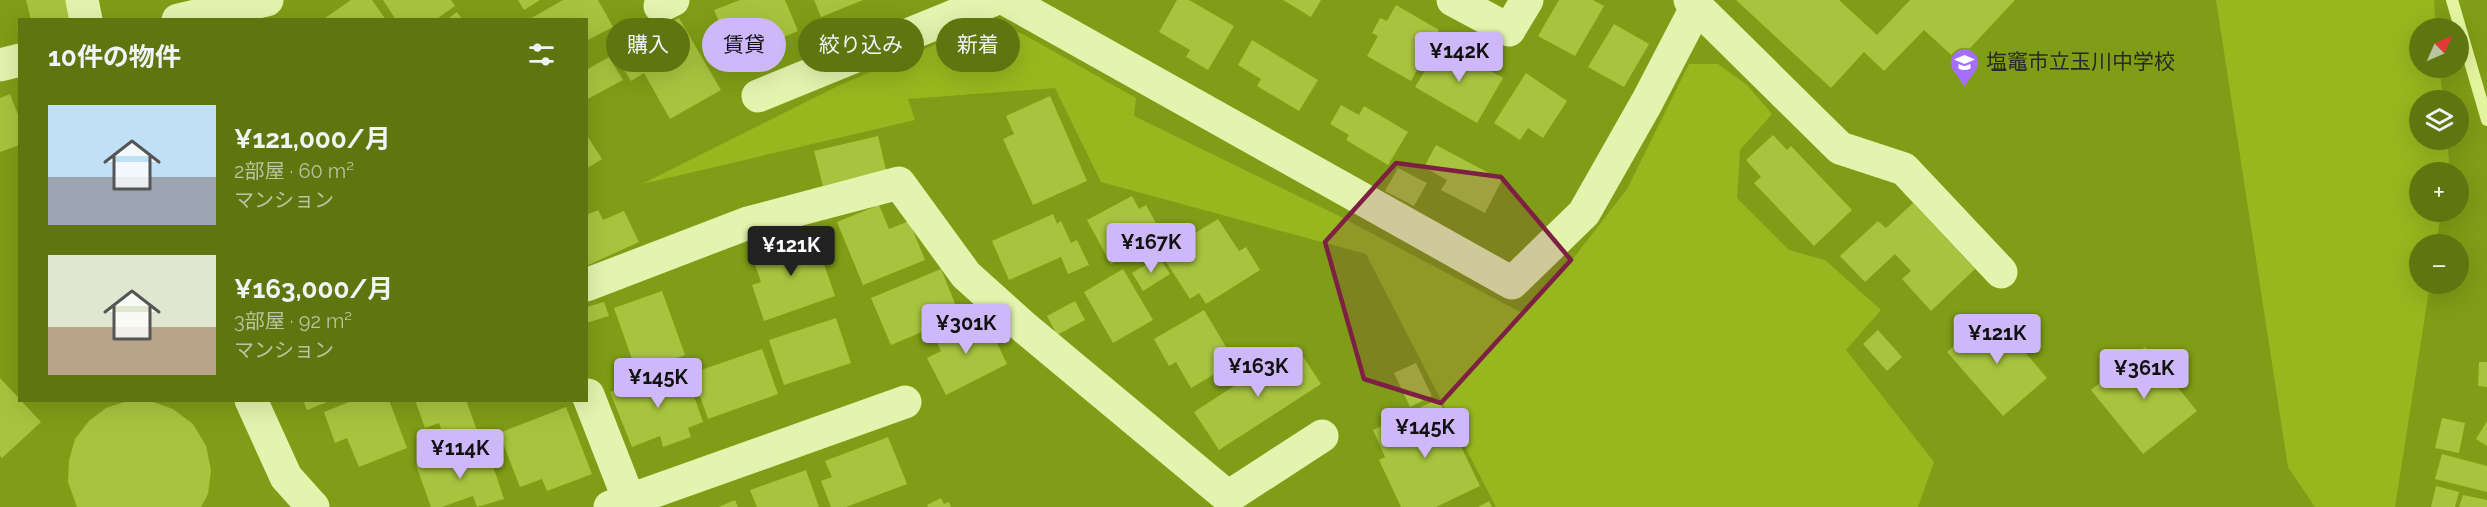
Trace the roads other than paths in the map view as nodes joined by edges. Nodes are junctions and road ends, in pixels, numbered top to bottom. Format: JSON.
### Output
{"nodes":[{"id":1,"x":82,"y":0,"type":"edge"},
{"id":2,"x":267,"y":0,"type":"edge"},
{"id":3,"x":993,"y":0,"type":"edge"},
{"id":4,"x":1007,"y":0,"type":"edge"},
{"id":5,"x":1453,"y":0,"type":"edge"},
{"id":6,"x":1527,"y":0,"type":"edge"},
{"id":7,"x":1693,"y":3,"type":"edge"},
{"id":8,"x":86,"y":18,"type":"edge"},
{"id":9,"x":187,"y":18,"type":"edge"},
{"id":10,"x":18,"y":61,"type":"edge"},
{"id":11,"x":0,"y":66,"type":"edge"},
{"id":12,"x":758,"y":96,"type":"dead end"},
{"id":13,"x":2001,"y":272,"type":"dead end"},
{"id":14,"x":588,"y":284,"type":"edge"},
{"id":15,"x":588,"y":395,"type":"dead end"},
{"id":16,"x":252,"y":402,"type":"edge"},
{"id":17,"x":905,"y":402,"type":"dead end"},
{"id":18,"x":1322,"y":436,"type":"dead end"},
{"id":19,"x":620,"y":503,"type":"edge"},
{"id":20,"x":313,"y":507,"type":"edge"}],
"edges":[{"from":1,"to":8,"type":"street"},
{"from":2,"to":9,"type":"street"},
{"from":3,"to":12,"type":"street"},
{"from":4,"to":7,"type":"street"},
{"from":5,"to":6,"type":"street"},
{"from":7,"to":13,"type":"street"},
{"from":10,"to":11,"type":"street"},
{"from":14,"to":18,"type":"street"},
{"from":15,"to":19,"type":"street"},
{"from":16,"to":20,"type":"street"},
{"from":17,"to":19,"type":"street"}]}
